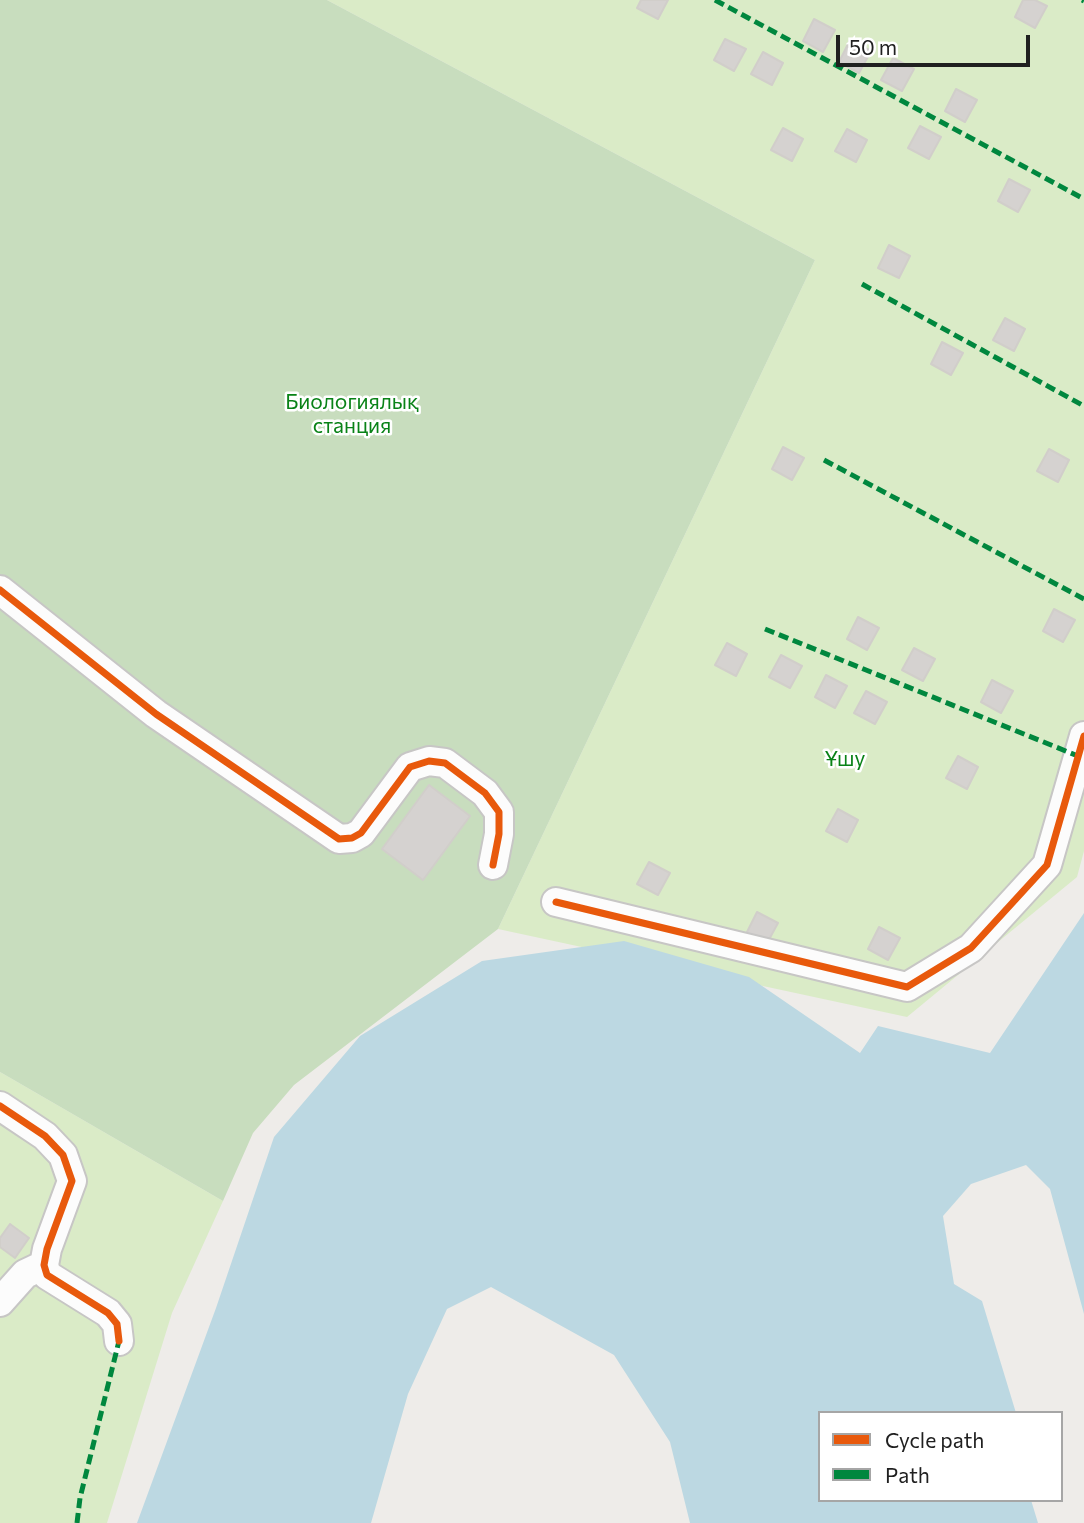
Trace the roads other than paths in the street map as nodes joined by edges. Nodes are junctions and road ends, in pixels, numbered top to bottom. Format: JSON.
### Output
{"nodes":[{"id":1,"x":0,"y":590,"type":"edge"},
{"id":2,"x":1084,"y":736,"type":"edge"},
{"id":3,"x":493,"y":865,"type":"dead end"},
{"id":4,"x":556,"y":902,"type":"dead end"},
{"id":5,"x":0,"y":1106,"type":"edge"},
{"id":6,"x":44,"y":1265,"type":"junction"},
{"id":7,"x":0,"y":1302,"type":"edge"},
{"id":8,"x":120,"y":1340,"type":"dead end"}],
"edges":[{"from":1,"to":3,"type":"street"},
{"from":2,"to":4,"type":"street"},
{"from":5,"to":6,"type":"street"},
{"from":6,"to":7,"type":"street"},
{"from":6,"to":8,"type":"street"}]}
